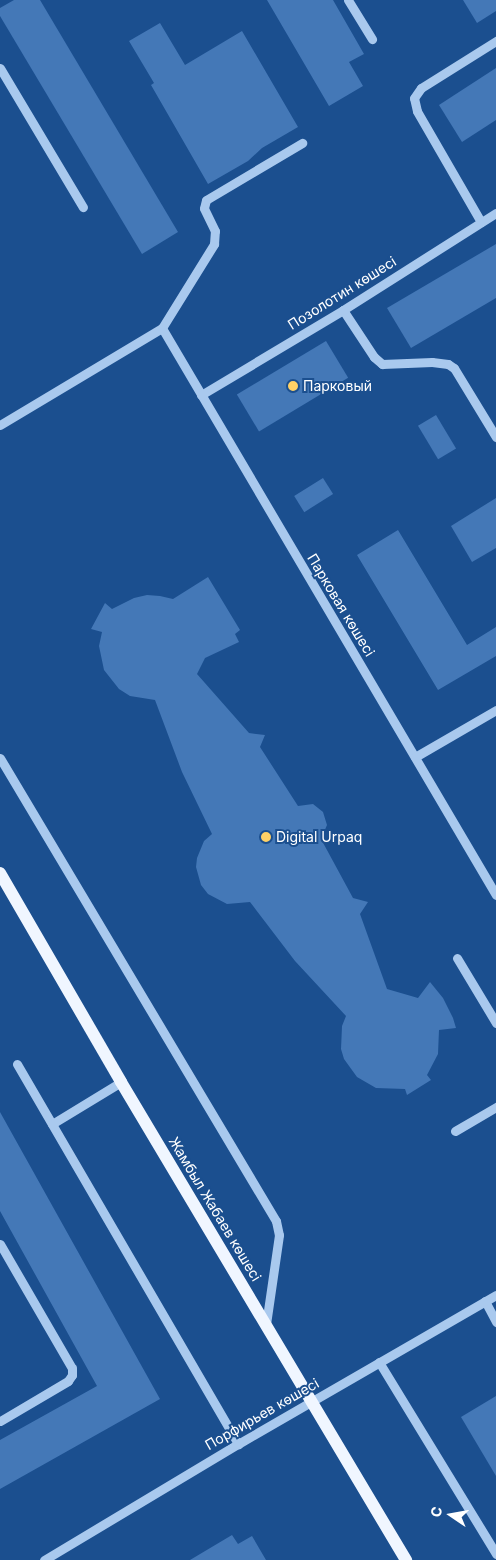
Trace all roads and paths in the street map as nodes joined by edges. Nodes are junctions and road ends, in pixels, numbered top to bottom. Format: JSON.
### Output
{"nodes":[{"id":1,"x":348,"y":0,"type":"edge"},
{"id":2,"x":372,"y":39,"type":"dead end"},
{"id":3,"x":496,"y":41,"type":"edge"},
{"id":4,"x":0,"y":68,"type":"edge"},
{"id":5,"x":302,"y":143,"type":"dead end"},
{"id":6,"x":83,"y":208,"type":"dead end"},
{"id":7,"x":496,"y":213,"type":"edge"},
{"id":8,"x":481,"y":222,"type":"junction"},
{"id":9,"x":343,"y":310,"type":"junction"},
{"id":10,"x":162,"y":328,"type":"junction"},
{"id":11,"x":201,"y":395,"type":"junction"},
{"id":12,"x":0,"y":425,"type":"edge"},
{"id":13,"x":496,"y":437,"type":"edge"},
{"id":14,"x":496,"y":710,"type":"edge"},
{"id":15,"x":415,"y":757,"type":"junction"},
{"id":16,"x":0,"y":758,"type":"edge"},
{"id":17,"x":0,"y":873,"type":"edge"},
{"id":18,"x":496,"y":895,"type":"edge"},
{"id":19,"x":457,"y":958,"type":"dead end"},
{"id":20,"x":496,"y":1023,"type":"edge"},
{"id":21,"x":17,"y":1064,"type":"dead end"},
{"id":22,"x":121,"y":1082,"type":"junction"},
{"id":23,"x":496,"y":1107,"type":"edge"},
{"id":24,"x":52,"y":1124,"type":"junction"},
{"id":25,"x":455,"y":1131,"type":"dead end"},
{"id":26,"x":0,"y":1244,"type":"edge"},
{"id":27,"x":496,"y":1295,"type":"edge"},
{"id":28,"x":485,"y":1301,"type":"junction"},
{"id":29,"x":496,"y":1322,"type":"edge"},
{"id":30,"x":266,"y":1324,"type":"junction"},
{"id":31,"x":379,"y":1362,"type":"junction"},
{"id":32,"x":312,"y":1401,"type":"junction"},
{"id":33,"x":0,"y":1420,"type":"edge"},
{"id":34,"x":238,"y":1444,"type":"junction"},
{"id":35,"x":496,"y":1554,"type":"edge"},
{"id":36,"x":44,"y":1560,"type":"edge"},
{"id":37,"x":406,"y":1560,"type":"edge"}],
"edges":[{"from":1,"to":2,"type":"street"},
{"from":3,"to":8,"type":"street"},
{"from":4,"to":6,"type":"street"},
{"from":5,"to":10,"type":"street"},
{"from":7,"to":8,"type":"street","name":"Позолотин көшесі"},
{"from":8,"to":9,"type":"street","name":"Позолотин көшесі"},
{"from":9,"to":11,"type":"street","name":"Позолотин көшесі"},
{"from":9,"to":13,"type":"street"},
{"from":10,"to":11,"type":"street","name":"Парковая көшесі"},
{"from":10,"to":12,"type":"street"},
{"from":11,"to":15,"type":"street","name":"Парковая көшесі"},
{"from":14,"to":15,"type":"street"},
{"from":15,"to":18,"type":"street","name":"Парковая көшесі"},
{"from":16,"to":30,"type":"street"},
{"from":17,"to":22,"type":"main road","name":"Жамбыл Жабаев көшесі"},
{"from":19,"to":20,"type":"street"},
{"from":21,"to":24,"type":"street"},
{"from":22,"to":24,"type":"street"},
{"from":22,"to":30,"type":"main road","name":"Жамбыл Жабаев көшесі"},
{"from":23,"to":25,"type":"street"},
{"from":24,"to":34,"type":"street"},
{"from":26,"to":33,"type":"street"},
{"from":27,"to":28,"type":"street","name":"Порфирьев көшесі"},
{"from":28,"to":29,"type":"street"},
{"from":28,"to":31,"type":"street","name":"Порфирьев көшесі"},
{"from":30,"to":32,"type":"main road","name":"Жамбыл Жабаев көшесі"},
{"from":31,"to":32,"type":"street","name":"Порфирьев көшесі"},
{"from":31,"to":35,"type":"street"},
{"from":32,"to":34,"type":"street","name":"Порфирьев көшесі"},
{"from":32,"to":37,"type":"main road","name":"Жамбыл Жабаев көшесі"},
{"from":34,"to":36,"type":"street","name":"Порфирьев көшесі"}]}
